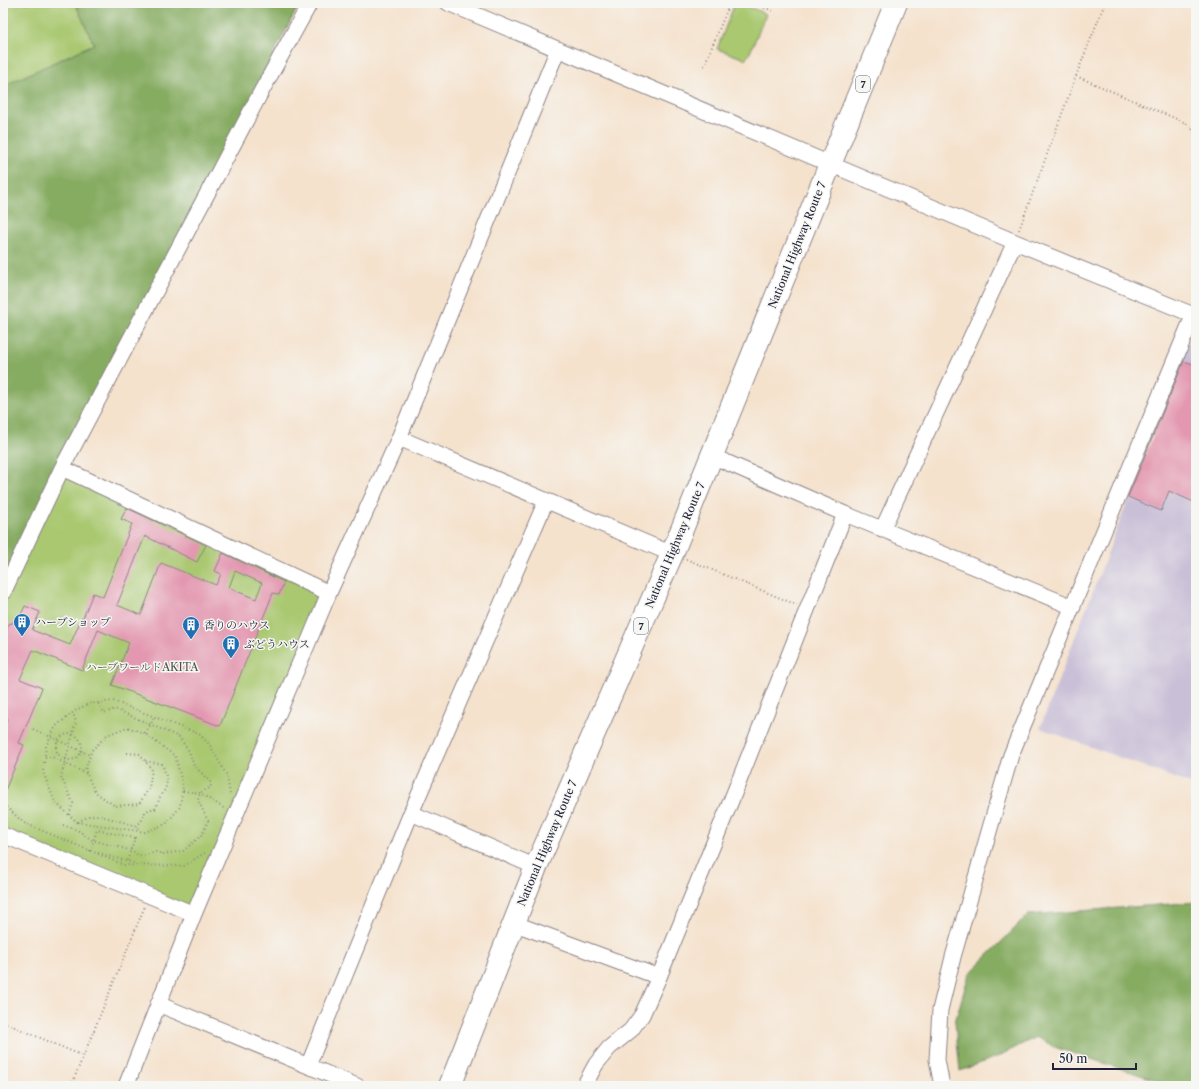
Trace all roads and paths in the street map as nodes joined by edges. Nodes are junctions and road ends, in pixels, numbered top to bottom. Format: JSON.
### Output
{"nodes":[{"id":1,"x":310,"y":3,"type":"edge"},
{"id":2,"x":448,"y":3,"type":"edge"},
{"id":3,"x":730,"y":3,"type":"edge"},
{"id":4,"x":753,"y":3,"type":"edge"},
{"id":5,"x":896,"y":3,"type":"edge"},
{"id":6,"x":1105,"y":3,"type":"edge"},
{"id":7,"x":773,"y":11,"type":"dead end"},
{"id":8,"x":558,"y":49,"type":"junction"},
{"id":9,"x":704,"y":66,"type":"dead end"},
{"id":10,"x":1076,"y":76,"type":"junction"},
{"id":11,"x":1196,"y":135,"type":"edge"},
{"id":12,"x":831,"y":164,"type":"junction"},
{"id":13,"x":1015,"y":242,"type":"junction"},
{"id":14,"x":1195,"y":316,"type":"edge"},
{"id":15,"x":399,"y":438,"type":"junction"},
{"id":16,"x":712,"y":456,"type":"junction"},
{"id":17,"x":62,"y":468,"type":"junction"},
{"id":18,"x":546,"y":501,"type":"junction"},
{"id":19,"x":845,"y":514,"type":"junction"},
{"id":20,"x":882,"y":530,"type":"junction"},
{"id":21,"x":672,"y":554,"type":"junction"},
{"id":22,"x":3,"y":593,"type":"edge"},
{"id":23,"x":329,"y":593,"type":"junction"},
{"id":24,"x":1073,"y":607,"type":"junction"},
{"id":25,"x":807,"y":609,"type":"junction"},
{"id":26,"x":98,"y":703,"type":"junction"},
{"id":27,"x":72,"y":713,"type":"junction"},
{"id":28,"x":154,"y":716,"type":"junction"},
{"id":29,"x":151,"y":724,"type":"junction"},
{"id":30,"x":33,"y":729,"type":"dead end"},
{"id":31,"x":144,"y":733,"type":"junction"},
{"id":32,"x":73,"y":734,"type":"junction"},
{"id":33,"x":50,"y":737,"type":"junction"},
{"id":34,"x":69,"y":746,"type":"junction"},
{"id":35,"x":127,"y":752,"type":"dead end"},
{"id":36,"x":90,"y":755,"type":"junction"},
{"id":37,"x":44,"y":757,"type":"junction"},
{"id":38,"x":66,"y":759,"type":"junction"},
{"id":39,"x":145,"y":761,"type":"junction"},
{"id":40,"x":65,"y":763,"type":"junction"},
{"id":41,"x":87,"y":774,"type":"junction"},
{"id":42,"x":183,"y":791,"type":"junction"},
{"id":43,"x":200,"y":793,"type":"junction"},
{"id":44,"x":231,"y":798,"type":"dead end"},
{"id":45,"x":3,"y":800,"type":"edge"},
{"id":46,"x":231,"y":812,"type":"dead end"},
{"id":47,"x":411,"y":813,"type":"junction"},
{"id":48,"x":69,"y":815,"type":"junction"},
{"id":49,"x":77,"y":822,"type":"junction"},
{"id":50,"x":63,"y":825,"type":"dead end"},
{"id":51,"x":136,"y":826,"type":"junction"},
{"id":52,"x":138,"y":831,"type":"junction"},
{"id":53,"x":3,"y":835,"type":"edge"},
{"id":54,"x":94,"y":840,"type":"junction"},
{"id":55,"x":210,"y":849,"type":"dead end"},
{"id":56,"x":131,"y":850,"type":"junction"},
{"id":57,"x":90,"y":851,"type":"junction"},
{"id":58,"x":127,"y":861,"type":"junction"},
{"id":59,"x":134,"y":863,"type":"dead end"},
{"id":60,"x":536,"y":867,"type":"junction"},
{"id":61,"x":149,"y":896,"type":"junction"},
{"id":62,"x":194,"y":914,"type":"junction"},
{"id":63,"x":513,"y":923,"type":"junction"},
{"id":64,"x":659,"y":977,"type":"junction"},
{"id":65,"x":158,"y":1004,"type":"junction"},
{"id":66,"x":3,"y":1022,"type":"edge"},
{"id":67,"x":83,"y":1056,"type":"junction"},
{"id":68,"x":308,"y":1066,"type":"junction"},
{"id":69,"x":71,"y":1086,"type":"edge"},
{"id":70,"x":126,"y":1086,"type":"edge"},
{"id":71,"x":357,"y":1086,"type":"edge"},
{"id":72,"x":450,"y":1086,"type":"edge"},
{"id":73,"x":584,"y":1086,"type":"edge"},
{"id":74,"x":942,"y":1086,"type":"edge"}],
"edges":[{"from":1,"to":17,"type":"street"},
{"from":2,"to":8,"type":"street"},
{"from":3,"to":9,"type":"path"},
{"from":4,"to":7,"type":"path"},
{"from":5,"to":12,"type":"highway","name":"National Highway Route 7","number":"7"},
{"from":6,"to":10,"type":"path"},
{"from":8,"to":12,"type":"street"},
{"from":8,"to":15,"type":"street"},
{"from":10,"to":11,"type":"path"},
{"from":10,"to":13,"type":"path"},
{"from":12,"to":13,"type":"street"},
{"from":12,"to":16,"type":"highway","name":"National Highway Route 7","number":"7"},
{"from":13,"to":14,"type":"street"},
{"from":13,"to":20,"type":"street"},
{"from":14,"to":24,"type":"street"},
{"from":15,"to":18,"type":"street"},
{"from":15,"to":23,"type":"street"},
{"from":16,"to":19,"type":"street"},
{"from":16,"to":21,"type":"highway","name":"National Highway Route 7","number":"7"},
{"from":17,"to":22,"type":"street"},
{"from":17,"to":23,"type":"street"},
{"from":18,"to":21,"type":"street"},
{"from":18,"to":47,"type":"street"},
{"from":19,"to":20,"type":"street"},
{"from":19,"to":25,"type":"street"},
{"from":20,"to":24,"type":"street"},
{"from":21,"to":25,"type":"path"},
{"from":21,"to":60,"type":"highway","name":"National Highway Route 7","number":"7"},
{"from":23,"to":62,"type":"street"},
{"from":24,"to":74,"type":"street"},
{"from":25,"to":64,"type":"street"},
{"from":26,"to":27,"type":"path"},
{"from":26,"to":28,"type":"path"},
{"from":26,"to":29,"type":"path"},
{"from":27,"to":32,"type":"path"},
{"from":27,"to":33,"type":"path"},
{"from":28,"to":29,"type":"path"},
{"from":28,"to":44,"type":"path"},
{"from":29,"to":31,"type":"path"},
{"from":29,"to":43,"type":"path"},
{"from":30,"to":33,"type":"path"},
{"from":31,"to":36,"type":"path"},
{"from":31,"to":42,"type":"path"},
{"from":32,"to":34,"type":"path"},
{"from":32,"to":38,"type":"path"},
{"from":32,"to":38,"type":"path"},
{"from":33,"to":34,"type":"path"},
{"from":33,"to":37,"type":"path"},
{"from":34,"to":36,"type":"path"},
{"from":34,"to":38,"type":"path"},
{"from":35,"to":39,"type":"path"},
{"from":36,"to":41,"type":"path"},
{"from":37,"to":40,"type":"path"},
{"from":37,"to":48,"type":"path"},
{"from":38,"to":40,"type":"path"},
{"from":39,"to":41,"type":"path"},
{"from":39,"to":51,"type":"path"},
{"from":40,"to":41,"type":"path"},
{"from":40,"to":48,"type":"path"},
{"from":42,"to":43,"type":"path"},
{"from":42,"to":52,"type":"path"},
{"from":43,"to":46,"type":"path"},
{"from":43,"to":56,"type":"path"},
{"from":45,"to":57,"type":"path"},
{"from":47,"to":60,"type":"street"},
{"from":47,"to":68,"type":"street"},
{"from":48,"to":49,"type":"path"},
{"from":49,"to":51,"type":"path"},
{"from":49,"to":52,"type":"path"},
{"from":50,"to":54,"type":"path"},
{"from":51,"to":52,"type":"path"},
{"from":53,"to":61,"type":"street"},
{"from":54,"to":56,"type":"path"},
{"from":54,"to":56,"type":"path"},
{"from":54,"to":57,"type":"path"},
{"from":55,"to":57,"type":"path"},
{"from":56,"to":58,"type":"path"},
{"from":57,"to":58,"type":"path"},
{"from":58,"to":59,"type":"path"},
{"from":60,"to":63,"type":"highway","name":"National Highway Route 7","number":"7"},
{"from":61,"to":62,"type":"street"},
{"from":61,"to":67,"type":"path"},
{"from":62,"to":65,"type":"street"},
{"from":63,"to":64,"type":"street"},
{"from":63,"to":72,"type":"highway","name":"National Highway Route 7","number":"7"},
{"from":64,"to":73,"type":"street"},
{"from":65,"to":68,"type":"street"},
{"from":65,"to":70,"type":"street"},
{"from":66,"to":67,"type":"path"},
{"from":67,"to":69,"type":"path"},
{"from":68,"to":71,"type":"street"}]}
